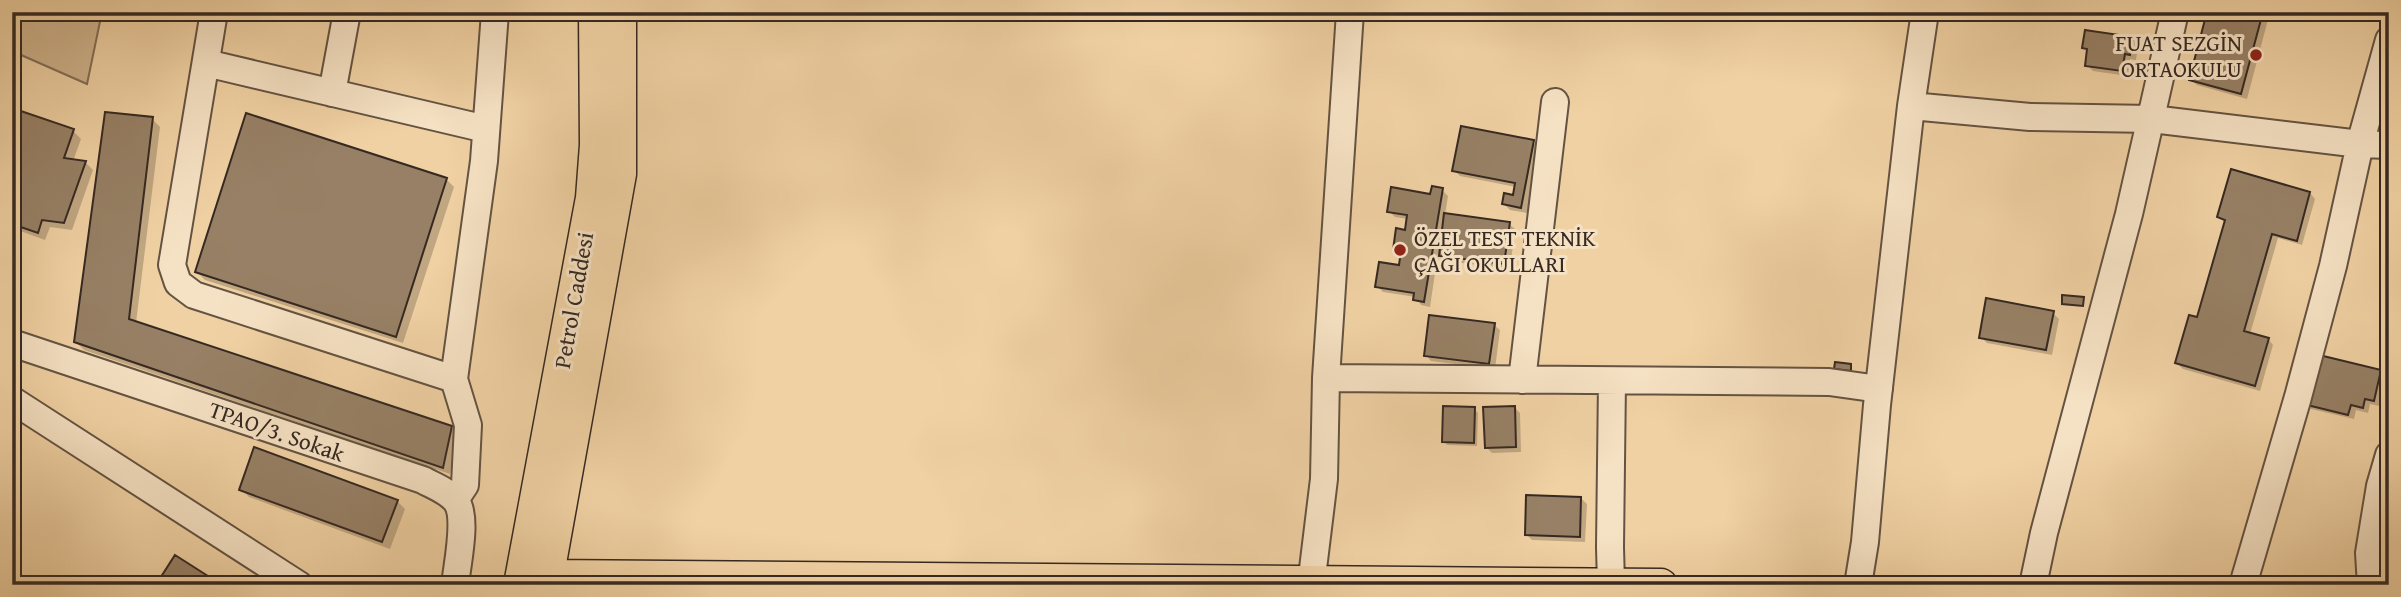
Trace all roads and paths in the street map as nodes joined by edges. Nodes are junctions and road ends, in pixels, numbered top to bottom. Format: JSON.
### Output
{"nodes":[{"id":1,"x":214,"y":12,"type":"edge"},
{"id":2,"x":347,"y":12,"type":"edge"},
{"id":3,"x":495,"y":12,"type":"edge"},
{"id":4,"x":595,"y":12,"type":"edge"},
{"id":5,"x":620,"y":12,"type":"edge"},
{"id":6,"x":1350,"y":12,"type":"edge"},
{"id":7,"x":1925,"y":12,"type":"edge"},
{"id":8,"x":2175,"y":12,"type":"edge"},
{"id":9,"x":2389,"y":40,"type":"edge"},
{"id":10,"x":206,"y":63,"type":"junction"},
{"id":11,"x":332,"y":93,"type":"junction"},
{"id":12,"x":1555,"y":103,"type":"dead end"},
{"id":13,"x":1911,"y":106,"type":"junction"},
{"id":14,"x":2152,"y":119,"type":"junction"},
{"id":15,"x":486,"y":129,"type":"junction"},
{"id":16,"x":2360,"y":144,"type":"junction"},
{"id":17,"x":2389,"y":145,"type":"edge"},
{"id":18,"x":12,"y":343,"type":"edge"},
{"id":19,"x":1326,"y":378,"type":"junction"},
{"id":20,"x":454,"y":379,"type":"junction"},
{"id":21,"x":1522,"y":380,"type":"junction"},
{"id":22,"x":1612,"y":380,"type":"junction"},
{"id":23,"x":1879,"y":389,"type":"junction"},
{"id":24,"x":12,"y":400,"type":"edge"},
{"id":25,"x":2389,"y":454,"type":"edge"},
{"id":26,"x":456,"y":500,"type":"junction"},
{"id":27,"x":843,"y":581,"type":"edge"},
{"id":28,"x":538,"y":582,"type":"edge"},
{"id":29,"x":1172,"y":583,"type":"edge"},
{"id":30,"x":1311,"y":583,"type":"edge"},
{"id":31,"x":1611,"y":584,"type":"edge"},
{"id":32,"x":299,"y":585,"type":"edge"},
{"id":33,"x":455,"y":585,"type":"edge"},
{"id":34,"x":1651,"y":585,"type":"edge"},
{"id":35,"x":1661,"y":585,"type":"edge"},
{"id":36,"x":1858,"y":585,"type":"edge"},
{"id":37,"x":2033,"y":585,"type":"edge"},
{"id":38,"x":2243,"y":585,"type":"edge"},
{"id":39,"x":2371,"y":585,"type":"edge"}],
"edges":[{"from":1,"to":10,"type":"street"},
{"from":2,"to":11,"type":"street"},
{"from":3,"to":15,"type":"street"},
{"from":4,"to":28,"type":"main road","name":"Petrol Caddesi"},
{"from":5,"to":28,"type":"main road","name":"Petrol Caddesi"},
{"from":6,"to":19,"type":"street"},
{"from":7,"to":13,"type":"street"},
{"from":8,"to":14,"type":"street"},
{"from":9,"to":16,"type":"street"},
{"from":10,"to":11,"type":"street"},
{"from":10,"to":20,"type":"street"},
{"from":11,"to":15,"type":"street"},
{"from":12,"to":21,"type":"street"},
{"from":13,"to":14,"type":"street"},
{"from":13,"to":23,"type":"street"},
{"from":14,"to":16,"type":"street"},
{"from":14,"to":37,"type":"street"},
{"from":15,"to":20,"type":"street"},
{"from":16,"to":17,"type":"street"},
{"from":16,"to":38,"type":"street"},
{"from":18,"to":26,"type":"street","name":"TPAO/3. Sokak"},
{"from":19,"to":21,"type":"street"},
{"from":19,"to":30,"type":"street"},
{"from":20,"to":26,"type":"street"},
{"from":21,"to":22,"type":"street"},
{"from":22,"to":23,"type":"street"},
{"from":22,"to":31,"type":"street"},
{"from":23,"to":36,"type":"street"},
{"from":24,"to":32,"type":"street"},
{"from":25,"to":39,"type":"street"},
{"from":26,"to":33,"type":"street"},
{"from":27,"to":28,"type":"main road"},
{"from":27,"to":29,"type":"main road"},
{"from":29,"to":30,"type":"main road"},
{"from":30,"to":31,"type":"main road"},
{"from":31,"to":34,"type":"main road"},
{"from":34,"to":35,"type":"main road"}]}
